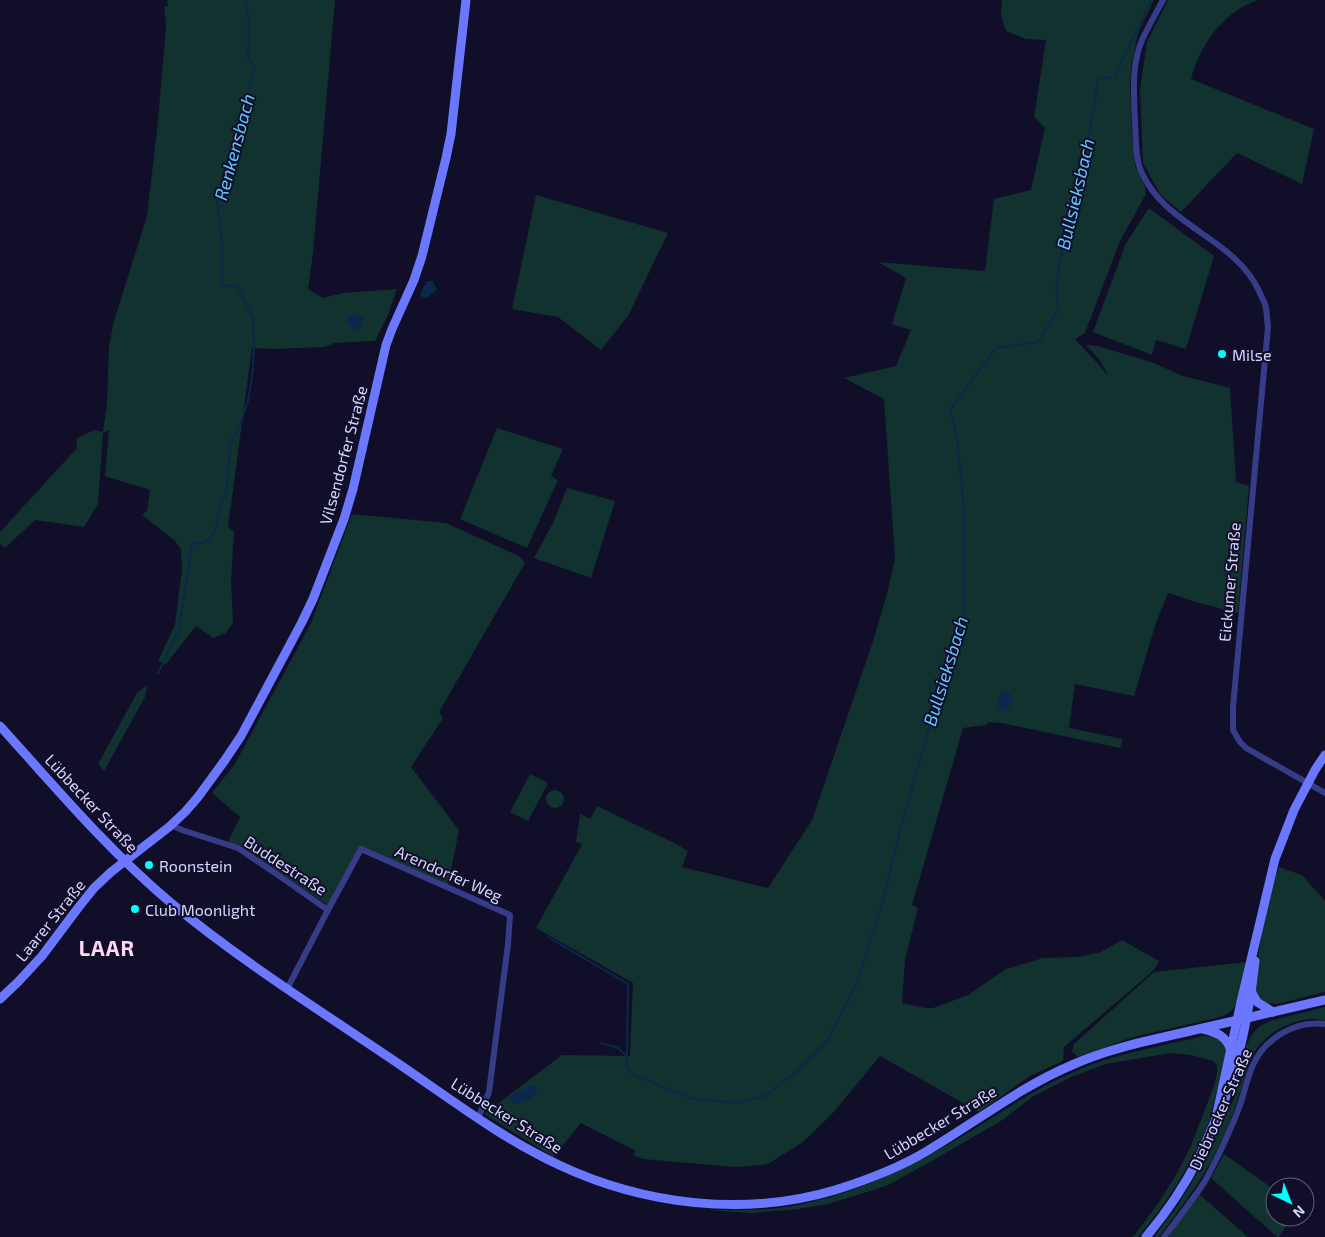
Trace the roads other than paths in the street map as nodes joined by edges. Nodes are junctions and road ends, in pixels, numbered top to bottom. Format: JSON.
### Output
{"nodes":[{"id":1,"x":466,"y":0,"type":"edge"},
{"id":2,"x":1163,"y":0,"type":"edge"},
{"id":3,"x":0,"y":726,"type":"edge"},
{"id":4,"x":1325,"y":755,"type":"edge"},
{"id":5,"x":1308,"y":783,"type":"junction"},
{"id":6,"x":1325,"y":793,"type":"edge"},
{"id":7,"x":171,"y":825,"type":"junction"},
{"id":8,"x":125,"y":861,"type":"junction"},
{"id":9,"x":328,"y":910,"type":"junction"},
{"id":10,"x":1260,"y":918,"type":"junction"},
{"id":11,"x":287,"y":989,"type":"junction"},
{"id":12,"x":1252,"y":992,"type":"junction"},
{"id":13,"x":0,"y":1000,"type":"edge"},
{"id":14,"x":1325,"y":1000,"type":"edge"},
{"id":15,"x":1273,"y":1012,"type":"junction"},
{"id":16,"x":1247,"y":1018,"type":"junction"},
{"id":17,"x":1237,"y":1020,"type":"junction"},
{"id":18,"x":1325,"y":1024,"type":"edge"},
{"id":19,"x":1203,"y":1029,"type":"junction"},
{"id":20,"x":1232,"y":1051,"type":"junction"},
{"id":21,"x":478,"y":1118,"type":"junction"},
{"id":22,"x":1216,"y":1118,"type":"junction"},
{"id":23,"x":1146,"y":1237,"type":"edge"},
{"id":24,"x":1164,"y":1237,"type":"edge"}],
"edges":[{"from":1,"to":7,"type":"main road","name":"Vilsendorfer Straße"},
{"from":2,"to":5,"type":"street","name":"Eickumer Straße"},
{"from":3,"to":8,"type":"main road","name":"Lübbecker Straße"},
{"from":4,"to":5,"type":"main road","name":"Diebrocker Straße"},
{"from":5,"to":6,"type":"street"},
{"from":5,"to":10,"type":"main road","name":"Diebrocker Straße"},
{"from":7,"to":8,"type":"main road","name":"Vilsendorfer Straße"},
{"from":7,"to":9,"type":"street","name":"Buddestraße"},
{"from":8,"to":11,"type":"main road","name":"Lübbecker Straße"},
{"from":8,"to":13,"type":"main road","name":"Laarer Straße"},
{"from":9,"to":11,"type":"street","name":"Arendorfer Weg"},
{"from":9,"to":21,"type":"street","name":"Arendorfer Weg"},
{"from":10,"to":12,"type":"main road","name":"Diebrocker Straße"},
{"from":10,"to":17,"type":"main road","name":"Diebrocker Straße"},
{"from":11,"to":21,"type":"main road","name":"Lübbecker Straße"},
{"from":12,"to":15,"type":"main road"},
{"from":12,"to":16,"type":"main road","name":"Diebrocker Straße"},
{"from":14,"to":15,"type":"main road","name":"Lübbecker Straße"},
{"from":15,"to":16,"type":"main road","name":"Lübbecker Straße"},
{"from":16,"to":17,"type":"main road","name":"Lübbecker Straße"},
{"from":16,"to":22,"type":"main road","name":"Diebrocker Straße"},
{"from":17,"to":19,"type":"main road","name":"Lübbecker Straße"},
{"from":17,"to":20,"type":"main road","name":"Diebrocker Straße"},
{"from":18,"to":24,"type":"street","name":"Diebrocker Straße"},
{"from":19,"to":20,"type":"main road","name":"Diebrocker Straße"},
{"from":19,"to":21,"type":"main road","name":"Lübbecker Straße"},
{"from":20,"to":22,"type":"main road","name":"Diebrocker Straße"},
{"from":22,"to":23,"type":"main road","name":"Diebrocker Straße"}]}
